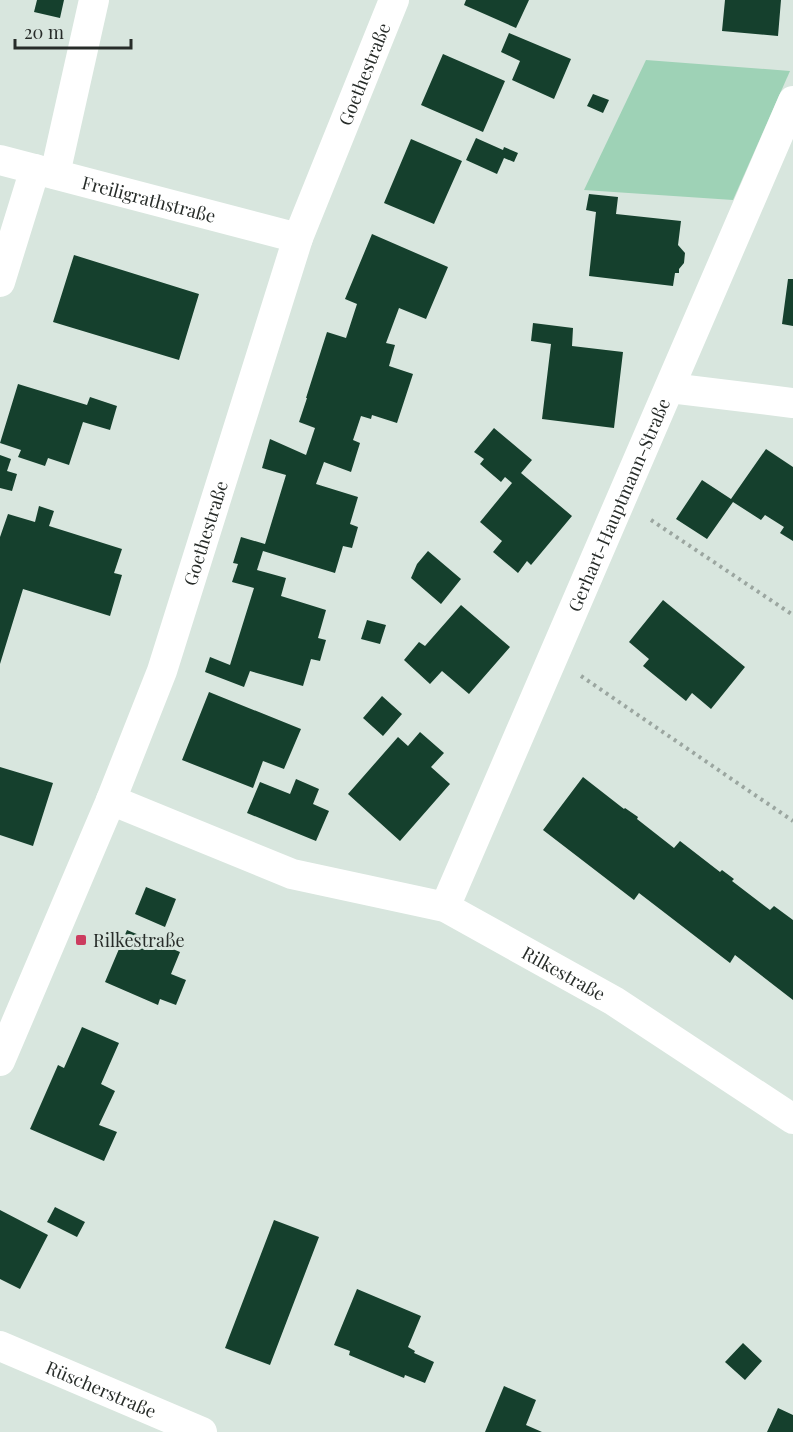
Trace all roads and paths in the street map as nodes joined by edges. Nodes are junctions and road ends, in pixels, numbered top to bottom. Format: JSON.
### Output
{"nodes":[{"id":1,"x":94,"y":0,"type":"edge"},
{"id":2,"x":394,"y":0,"type":"edge"},
{"id":3,"x":793,"y":101,"type":"edge"},
{"id":4,"x":0,"y":160,"type":"edge"},
{"id":5,"x":45,"y":172,"type":"junction"},
{"id":6,"x":298,"y":238,"type":"junction"},
{"id":7,"x":0,"y":282,"type":"edge"},
{"id":8,"x":670,"y":388,"type":"junction"},
{"id":9,"x":793,"y":403,"type":"edge"},
{"id":10,"x":620,"y":500,"type":"junction"},
{"id":11,"x":793,"y":615,"type":"edge"},
{"id":12,"x":553,"y":657,"type":"junction"},
{"id":13,"x":111,"y":800,"type":"junction"},
{"id":14,"x":793,"y":821,"type":"edge"},
{"id":15,"x":445,"y":907,"type":"junction"},
{"id":16,"x":0,"y":1061,"type":"edge"},
{"id":17,"x":793,"y":1119,"type":"edge"},
{"id":18,"x":0,"y":1346,"type":"edge"},
{"id":19,"x":202,"y":1432,"type":"edge"}],
"edges":[{"from":1,"to":5,"type":"street"},
{"from":2,"to":6,"type":"street","name":"Goethestraße"},
{"from":3,"to":8,"type":"street","name":"Gerhart-Hauptmann-Straße"},
{"from":4,"to":5,"type":"street","name":"Freiligrathstraße"},
{"from":5,"to":6,"type":"street","name":"Freiligrathstraße"},
{"from":5,"to":7,"type":"street"},
{"from":6,"to":13,"type":"street","name":"Goethestraße"},
{"from":8,"to":9,"type":"street"},
{"from":8,"to":10,"type":"street","name":"Gerhart-Hauptmann-Straße"},
{"from":10,"to":11,"type":"path"},
{"from":10,"to":12,"type":"street","name":"Gerhart-Hauptmann-Straße"},
{"from":12,"to":14,"type":"path"},
{"from":12,"to":15,"type":"street","name":"Gerhart-Hauptmann-Straße"},
{"from":13,"to":15,"type":"street","name":"Rilkestraße"},
{"from":13,"to":16,"type":"street","name":"Goethestraße"},
{"from":15,"to":17,"type":"street","name":"Rilkestraße"},
{"from":18,"to":19,"type":"street","name":"Rüscherstraße"}]}
